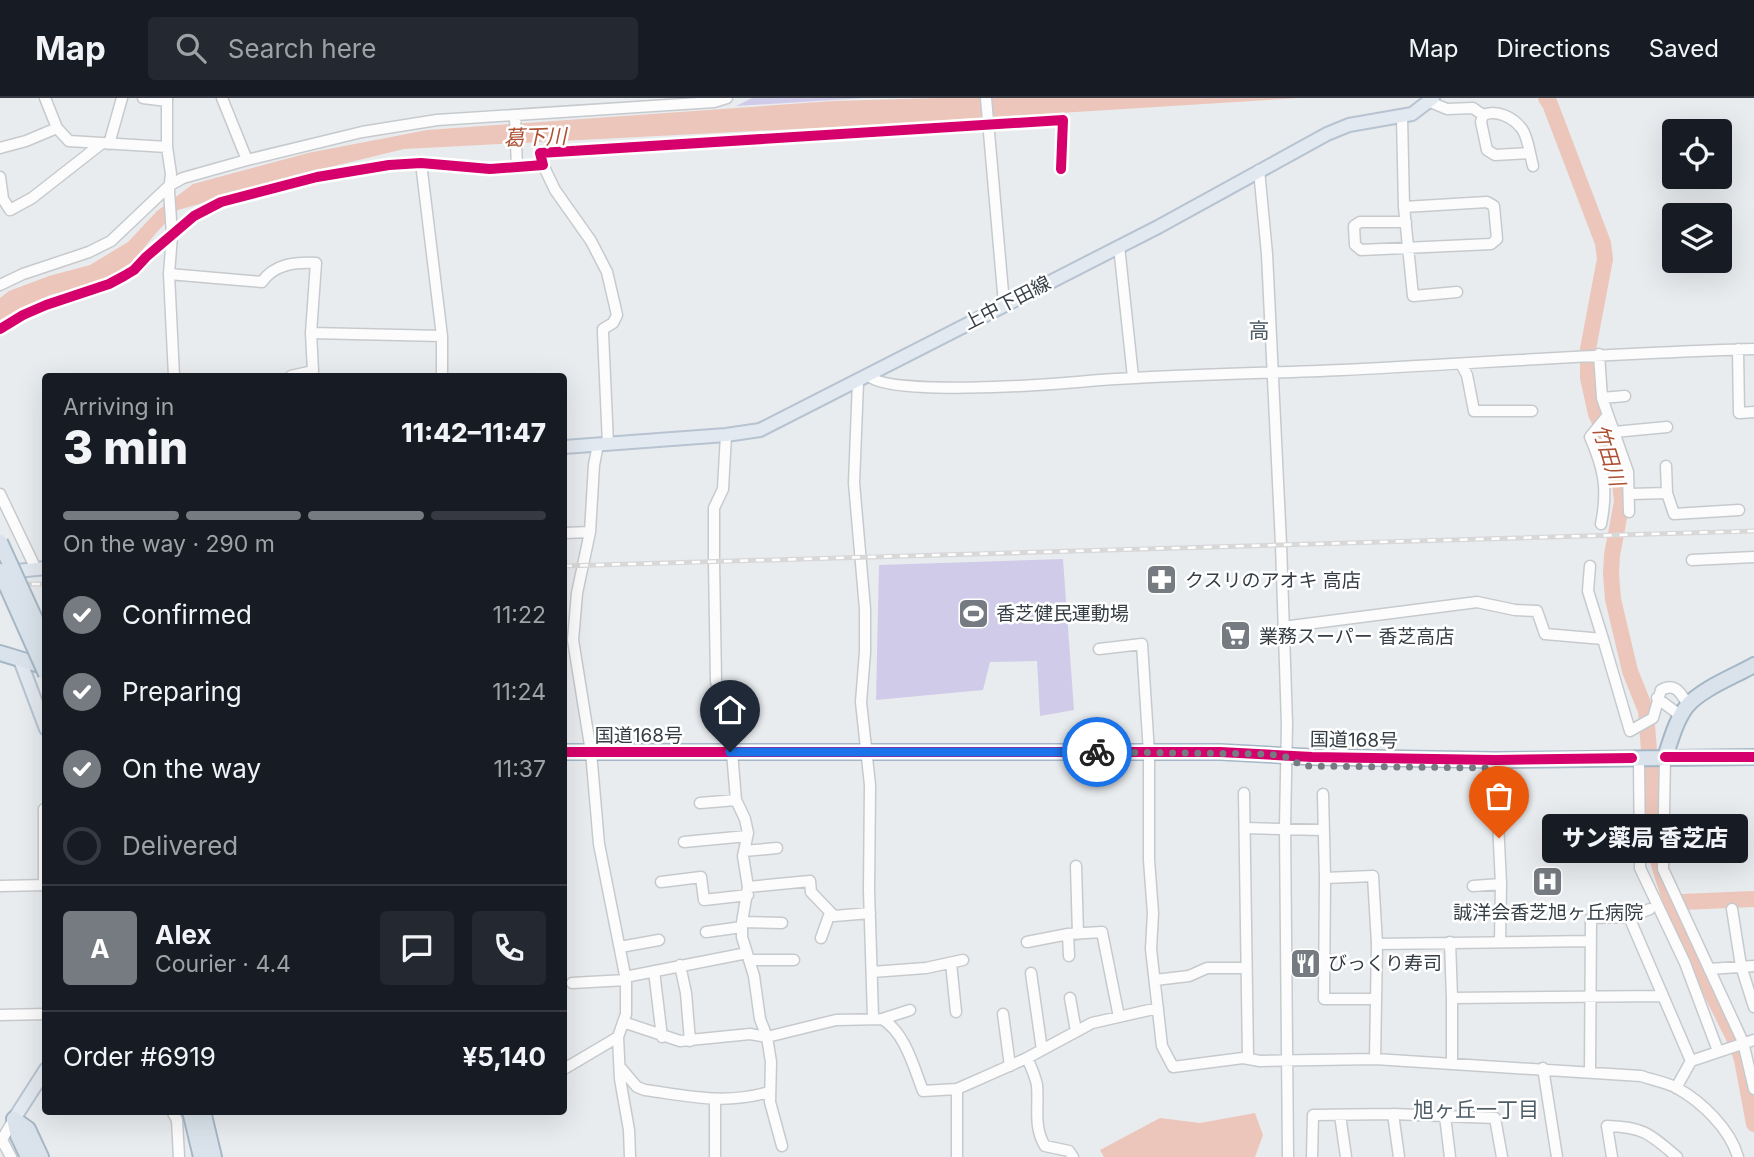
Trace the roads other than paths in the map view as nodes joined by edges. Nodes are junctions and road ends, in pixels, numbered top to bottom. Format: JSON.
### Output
{"nodes":[{"id":1,"x":45,"y":98,"type":"edge"},
{"id":2,"x":122,"y":98,"type":"edge"},
{"id":3,"x":143,"y":98,"type":"edge"},
{"id":4,"x":222,"y":98,"type":"edge"},
{"id":5,"x":727,"y":98,"type":"edge"},
{"id":6,"x":986,"y":98,"type":"edge"},
{"id":7,"x":167,"y":100,"type":"edge"},
{"id":8,"x":1431,"y":100,"type":"edge"},
{"id":9,"x":672,"y":101,"type":"edge"},
{"id":10,"x":634,"y":103,"type":"edge"},
{"id":11,"x":1483,"y":116,"type":"junction"},
{"id":12,"x":515,"y":117,"type":"junction"},
{"id":13,"x":1402,"y":117,"type":"junction"},
{"id":14,"x":989,"y":122,"type":"junction"},
{"id":15,"x":57,"y":128,"type":"junction"},
{"id":16,"x":105,"y":144,"type":"junction"},
{"id":17,"x":167,"y":147,"type":"junction"},
{"id":18,"x":0,"y":148,"type":"edge"},
{"id":19,"x":1529,"y":153,"type":"junction"},
{"id":20,"x":247,"y":160,"type":"junction"},
{"id":21,"x":421,"y":163,"type":"junction"},
{"id":22,"x":543,"y":165,"type":"junction"},
{"id":23,"x":1533,"y":166,"type":"dead end"},
{"id":24,"x":517,"y":167,"type":"junction"},
{"id":25,"x":1062,"y":169,"type":"dead end"},
{"id":26,"x":1259,"y":170,"type":"junction"},
{"id":27,"x":0,"y":177,"type":"edge"},
{"id":28,"x":169,"y":188,"type":"junction"},
{"id":29,"x":2,"y":199,"type":"edge"},
{"id":30,"x":1404,"y":207,"type":"junction"},
{"id":31,"x":1406,"y":222,"type":"junction"},
{"id":32,"x":172,"y":235,"type":"junction"},
{"id":33,"x":1119,"y":246,"type":"junction"},
{"id":34,"x":1408,"y":248,"type":"junction"},
{"id":35,"x":169,"y":274,"type":"junction"},
{"id":36,"x":0,"y":285,"type":"edge"},
{"id":37,"x":1457,"y":292,"type":"dead end"},
{"id":38,"x":1004,"y":304,"type":"junction"},
{"id":39,"x":0,"y":330,"type":"edge"},
{"id":40,"x":311,"y":332,"type":"junction"},
{"id":41,"x":442,"y":336,"type":"junction"},
{"id":42,"x":1738,"y":349,"type":"junction"},
{"id":43,"x":1754,"y":349,"type":"edge"},
{"id":44,"x":1598,"y":354,"type":"junction"},
{"id":45,"x":1461,"y":364,"type":"junction"},
{"id":46,"x":174,"y":373,"type":"edge"},
{"id":47,"x":304,"y":373,"type":"edge"},
{"id":48,"x":442,"y":373,"type":"edge"},
{"id":49,"x":1271,"y":373,"type":"junction"},
{"id":50,"x":1133,"y":377,"type":"junction"},
{"id":51,"x":863,"y":379,"type":"junction"},
{"id":52,"x":1625,"y":396,"type":"dead end"},
{"id":53,"x":1602,"y":398,"type":"junction"},
{"id":54,"x":1532,"y":411,"type":"dead end"},
{"id":55,"x":1754,"y":412,"type":"edge"},
{"id":56,"x":1606,"y":417,"type":"junction"},
{"id":57,"x":1667,"y":427,"type":"dead end"},
{"id":58,"x":1614,"y":432,"type":"junction"},
{"id":59,"x":726,"y":435,"type":"junction"},
{"id":60,"x":603,"y":444,"type":"junction"},
{"id":61,"x":567,"y":447,"type":"edge"},
{"id":62,"x":1666,"y":466,"type":"dead end"},
{"id":63,"x":1667,"y":493,"type":"junction"},
{"id":64,"x":0,"y":494,"type":"edge"},
{"id":65,"x":1630,"y":494,"type":"junction"},
{"id":66,"x":1739,"y":510,"type":"dead end"},
{"id":67,"x":1629,"y":512,"type":"dead end"},
{"id":68,"x":1601,"y":524,"type":"dead end"},
{"id":69,"x":590,"y":532,"type":"junction"},
{"id":70,"x":567,"y":533,"type":"edge"},
{"id":71,"x":0,"y":542,"type":"edge"},
{"id":72,"x":1754,"y":557,"type":"edge"},
{"id":73,"x":1692,"y":560,"type":"dead end"},
{"id":74,"x":1590,"y":566,"type":"dead end"},
{"id":75,"x":41,"y":568,"type":"edge"},
{"id":76,"x":0,"y":573,"type":"edge"},
{"id":77,"x":1283,"y":627,"type":"junction"},
{"id":78,"x":42,"y":634,"type":"edge"},
{"id":79,"x":1603,"y":639,"type":"junction"},
{"id":80,"x":1098,"y":649,"type":"dead end"},
{"id":81,"x":0,"y":653,"type":"edge"},
{"id":82,"x":20,"y":660,"type":"junction"},
{"id":83,"x":42,"y":665,"type":"edge"},
{"id":84,"x":1754,"y":665,"type":"edge"},
{"id":85,"x":42,"y":666,"type":"edge"},
{"id":86,"x":1657,"y":698,"type":"junction"},
{"id":87,"x":42,"y":706,"type":"edge"},
{"id":88,"x":1685,"y":710,"type":"junction"},
{"id":89,"x":567,"y":752,"type":"edge"},
{"id":90,"x":591,"y":752,"type":"junction"},
{"id":91,"x":731,"y":752,"type":"junction"},
{"id":92,"x":868,"y":752,"type":"junction"},
{"id":93,"x":1149,"y":752,"type":"junction"},
{"id":94,"x":1286,"y":757,"type":"junction"},
{"id":95,"x":1663,"y":757,"type":"junction"},
{"id":96,"x":1754,"y":757,"type":"edge"},
{"id":97,"x":1636,"y":758,"type":"junction"},
{"id":98,"x":1496,"y":764,"type":"junction"},
{"id":99,"x":1244,"y":793,"type":"dead end"},
{"id":100,"x":1323,"y":794,"type":"dead end"},
{"id":101,"x":736,"y":800,"type":"junction"},
{"id":102,"x":700,"y":803,"type":"dead end"},
{"id":103,"x":1245,"y":828,"type":"junction"},
{"id":104,"x":1285,"y":828,"type":"junction"},
{"id":105,"x":1323,"y":830,"type":"junction"},
{"id":106,"x":747,"y":836,"type":"junction"},
{"id":107,"x":684,"y":842,"type":"dead end"},
{"id":108,"x":777,"y":848,"type":"dead end"},
{"id":109,"x":744,"y":851,"type":"junction"},
{"id":110,"x":1076,"y":866,"type":"dead end"},
{"id":111,"x":1325,"y":877,"type":"junction"},
{"id":112,"x":662,"y":882,"type":"dead end"},
{"id":113,"x":1501,"y":884,"type":"junction"},
{"id":114,"x":42,"y":885,"type":"edge"},
{"id":115,"x":1,"y":886,"type":"edge"},
{"id":116,"x":1473,"y":886,"type":"dead end"},
{"id":117,"x":748,"y":891,"type":"junction"},
{"id":118,"x":1650,"y":909,"type":"dead end"},
{"id":119,"x":1732,"y":909,"type":"dead end"},
{"id":120,"x":830,"y":913,"type":"junction"},
{"id":121,"x":870,"y":913,"type":"junction"},
{"id":122,"x":1629,"y":917,"type":"junction"},
{"id":123,"x":782,"y":923,"type":"dead end"},
{"id":124,"x":742,"y":924,"type":"junction"},
{"id":125,"x":706,"y":932,"type":"dead end"},
{"id":126,"x":1073,"y":934,"type":"junction"},
{"id":127,"x":821,"y":938,"type":"dead end"},
{"id":128,"x":659,"y":940,"type":"dead end"},
{"id":129,"x":1590,"y":941,"type":"junction"},
{"id":130,"x":1027,"y":942,"type":"dead end"},
{"id":131,"x":1450,"y":942,"type":"junction"},
{"id":132,"x":1500,"y":942,"type":"junction"},
{"id":133,"x":1377,"y":944,"type":"junction"},
{"id":134,"x":620,"y":947,"type":"junction"},
{"id":135,"x":1069,"y":956,"type":"dead end"},
{"id":136,"x":748,"y":957,"type":"junction"},
{"id":137,"x":794,"y":960,"type":"dead end"},
{"id":138,"x":963,"y":960,"type":"dead end"},
{"id":139,"x":951,"y":963,"type":"junction"},
{"id":140,"x":680,"y":965,"type":"junction"},
{"id":141,"x":1741,"y":966,"type":"junction"},
{"id":142,"x":1754,"y":966,"type":"edge"},
{"id":143,"x":1246,"y":968,"type":"junction"},
{"id":144,"x":1709,"y":969,"type":"junction"},
{"id":145,"x":654,"y":971,"type":"junction"},
{"id":146,"x":872,"y":972,"type":"junction"},
{"id":147,"x":1031,"y":973,"type":"dead end"},
{"id":148,"x":626,"y":978,"type":"junction"},
{"id":149,"x":1155,"y":980,"type":"junction"},
{"id":150,"x":572,"y":983,"type":"dead end"},
{"id":151,"x":1662,"y":996,"type":"junction"},
{"id":152,"x":1592,"y":997,"type":"junction"},
{"id":153,"x":1070,"y":998,"type":"dead end"},
{"id":154,"x":1452,"y":998,"type":"junction"},
{"id":155,"x":1375,"y":999,"type":"junction"},
{"id":156,"x":1754,"y":1007,"type":"edge"},
{"id":157,"x":1158,"y":1008,"type":"junction"},
{"id":158,"x":910,"y":1010,"type":"dead end"},
{"id":159,"x":956,"y":1012,"type":"dead end"},
{"id":160,"x":42,"y":1014,"type":"edge"},
{"id":161,"x":1003,"y":1014,"type":"dead end"},
{"id":162,"x":0,"y":1015,"type":"edge"},
{"id":163,"x":1119,"y":1017,"type":"junction"},
{"id":164,"x":878,"y":1018,"type":"junction"},
{"id":165,"x":623,"y":1023,"type":"junction"},
{"id":166,"x":1076,"y":1031,"type":"junction"},
{"id":167,"x":618,"y":1037,"type":"junction"},
{"id":168,"x":662,"y":1037,"type":"junction"},
{"id":169,"x":767,"y":1037,"type":"junction"},
{"id":170,"x":690,"y":1041,"type":"junction"},
{"id":171,"x":1746,"y":1041,"type":"edge"},
{"id":172,"x":1042,"y":1050,"type":"junction"},
{"id":173,"x":1720,"y":1051,"type":"junction"},
{"id":174,"x":1027,"y":1058,"type":"junction"},
{"id":175,"x":1248,"y":1058,"type":"junction"},
{"id":176,"x":1376,"y":1059,"type":"junction"},
{"id":177,"x":1286,"y":1060,"type":"junction"},
{"id":178,"x":1691,"y":1061,"type":"junction"},
{"id":179,"x":1452,"y":1064,"type":"junction"},
{"id":180,"x":1010,"y":1066,"type":"junction"},
{"id":181,"x":567,"y":1067,"type":"edge"},
{"id":182,"x":619,"y":1067,"type":"junction"},
{"id":183,"x":1543,"y":1068,"type":"junction"},
{"id":184,"x":1590,"y":1071,"type":"junction"},
{"id":185,"x":42,"y":1075,"type":"edge"},
{"id":186,"x":1676,"y":1088,"type":"junction"},
{"id":187,"x":957,"y":1089,"type":"junction"},
{"id":188,"x":1754,"y":1089,"type":"edge"},
{"id":189,"x":769,"y":1092,"type":"junction"},
{"id":190,"x":715,"y":1099,"type":"junction"},
{"id":191,"x":1393,"y":1114,"type":"junction"},
{"id":192,"x":174,"y":1115,"type":"edge"},
{"id":193,"x":183,"y":1115,"type":"edge"},
{"id":194,"x":191,"y":1115,"type":"edge"},
{"id":195,"x":204,"y":1115,"type":"edge"},
{"id":196,"x":1340,"y":1115,"type":"junction"},
{"id":197,"x":1444,"y":1116,"type":"junction"},
{"id":198,"x":14,"y":1119,"type":"junction"},
{"id":199,"x":1,"y":1141,"type":"edge"},
{"id":200,"x":782,"y":1146,"type":"dead end"},
{"id":201,"x":11,"y":1157,"type":"edge"},
{"id":202,"x":28,"y":1157,"type":"edge"},
{"id":203,"x":41,"y":1157,"type":"edge"},
{"id":204,"x":179,"y":1157,"type":"edge"},
{"id":205,"x":193,"y":1157,"type":"edge"},
{"id":206,"x":201,"y":1157,"type":"edge"},
{"id":207,"x":214,"y":1157,"type":"edge"},
{"id":208,"x":630,"y":1157,"type":"edge"},
{"id":209,"x":715,"y":1157,"type":"edge"},
{"id":210,"x":957,"y":1157,"type":"edge"},
{"id":211,"x":1073,"y":1157,"type":"edge"},
{"id":212,"x":1288,"y":1157,"type":"edge"},
{"id":213,"x":1312,"y":1157,"type":"edge"},
{"id":214,"x":1346,"y":1157,"type":"edge"},
{"id":215,"x":1399,"y":1157,"type":"edge"},
{"id":216,"x":1450,"y":1157,"type":"edge"},
{"id":217,"x":1502,"y":1157,"type":"edge"},
{"id":218,"x":1556,"y":1157,"type":"edge"},
{"id":219,"x":1612,"y":1157,"type":"edge"},
{"id":220,"x":1677,"y":1157,"type":"edge"},
{"id":221,"x":1738,"y":1157,"type":"edge"}],
"edges":[{"from":1,"to":15,"type":"street"},
{"from":2,"to":16,"type":"street"},
{"from":3,"to":7,"type":"street"},
{"from":4,"to":20,"type":"street"},
{"from":5,"to":9,"type":"street"},
{"from":6,"to":14,"type":"street"},
{"from":7,"to":17,"type":"street"},
{"from":8,"to":11,"type":"street"},
{"from":8,"to":13,"type":"main road","name":"上中下田線"},
{"from":9,"to":10,"type":"street"},
{"from":10,"to":12,"type":"street"},
{"from":11,"to":19,"type":"street"},
{"from":11,"to":19,"type":"street"},
{"from":12,"to":20,"type":"street"},
{"from":12,"to":24,"type":"street"},
{"from":13,"to":26,"type":"main road","name":"上中下田線"},
{"from":13,"to":30,"type":"street"},
{"from":14,"to":22,"type":"street"},
{"from":14,"to":25,"type":"street"},
{"from":14,"to":38,"type":"street"},
{"from":15,"to":16,"type":"street"},
{"from":15,"to":18,"type":"street"},
{"from":16,"to":17,"type":"street"},
{"from":16,"to":29,"type":"street"},
{"from":17,"to":28,"type":"street"},
{"from":19,"to":23,"type":"street"},
{"from":20,"to":28,"type":"street"},
{"from":21,"to":24,"type":"street"},
{"from":21,"to":32,"type":"street"},
{"from":21,"to":41,"type":"street"},
{"from":22,"to":24,"type":"street"},
{"from":22,"to":60,"type":"street"},
{"from":26,"to":33,"type":"main road","name":"上中下田線"},
{"from":26,"to":49,"type":"street"},
{"from":27,"to":29,"type":"street"},
{"from":28,"to":32,"type":"street"},
{"from":28,"to":36,"type":"street"},
{"from":30,"to":31,"type":"street"},
{"from":30,"to":34,"type":"street"},
{"from":31,"to":34,"type":"street"},
{"from":31,"to":34,"type":"street"},
{"from":32,"to":35,"type":"street"},
{"from":32,"to":39,"type":"street"},
{"from":33,"to":38,"type":"main road","name":"上中下田線"},
{"from":33,"to":50,"type":"street"},
{"from":34,"to":37,"type":"street"},
{"from":35,"to":40,"type":"street"},
{"from":35,"to":46,"type":"street"},
{"from":38,"to":51,"type":"main road","name":"上中下田線"},
{"from":40,"to":41,"type":"street"},
{"from":40,"to":47,"type":"street"},
{"from":41,"to":48,"type":"street"},
{"from":42,"to":43,"type":"street"},
{"from":42,"to":44,"type":"street"},
{"from":42,"to":55,"type":"street"},
{"from":44,"to":45,"type":"street"},
{"from":44,"to":53,"type":"street"},
{"from":45,"to":49,"type":"street"},
{"from":45,"to":54,"type":"street"},
{"from":49,"to":50,"type":"street"},
{"from":49,"to":77,"type":"street"},
{"from":50,"to":51,"type":"street"},
{"from":51,"to":59,"type":"main road","name":"上中下田線"},
{"from":51,"to":92,"type":"street"},
{"from":52,"to":53,"type":"street"},
{"from":53,"to":56,"type":"street"},
{"from":56,"to":58,"type":"street"},
{"from":56,"to":68,"type":"street"},
{"from":57,"to":58,"type":"street"},
{"from":58,"to":65,"type":"street"},
{"from":59,"to":60,"type":"main road","name":"上中下田線"},
{"from":59,"to":91,"type":"street"},
{"from":60,"to":61,"type":"main road","name":"上中下田線"},
{"from":60,"to":69,"type":"street"},
{"from":62,"to":63,"type":"street"},
{"from":63,"to":65,"type":"street"},
{"from":63,"to":66,"type":"street"},
{"from":64,"to":75,"type":"street"},
{"from":65,"to":67,"type":"street"},
{"from":69,"to":70,"type":"street"},
{"from":69,"to":90,"type":"street"},
{"from":71,"to":78,"type":"highway","bridge":true},
{"from":72,"to":73,"type":"street"},
{"from":74,"to":79,"type":"street"},
{"from":75,"to":76,"type":"main road"},
{"from":76,"to":83,"type":"highway","bridge":true},
{"from":77,"to":79,"type":"street"},
{"from":77,"to":94,"type":"street"},
{"from":79,"to":86,"type":"street"},
{"from":80,"to":93,"type":"street"},
{"from":81,"to":82,"type":"highway"},
{"from":82,"to":85,"type":"highway"},
{"from":82,"to":87,"type":"main road"},
{"from":84,"to":88,"type":"highway"},
{"from":86,"to":88,"type":"street"},
{"from":86,"to":88,"type":"street"},
{"from":88,"to":95,"type":"highway"},
{"from":89,"to":90,"type":"highway","name":"国道168号"},
{"from":90,"to":91,"type":"highway","name":"国道168号"},
{"from":90,"to":134,"type":"street"},
{"from":91,"to":92,"type":"highway","name":"国道168号"},
{"from":91,"to":101,"type":"street"},
{"from":92,"to":93,"type":"highway","name":"国道168号"},
{"from":92,"to":121,"type":"street"},
{"from":93,"to":94,"type":"highway","name":"国道168号"},
{"from":93,"to":149,"type":"street"},
{"from":94,"to":98,"type":"highway","name":"国道168号"},
{"from":94,"to":104,"type":"street"},
{"from":95,"to":96,"type":"highway","name":"国道168号"},
{"from":95,"to":97,"type":"highway","name":"国道168号"},
{"from":95,"to":144,"type":"street"},
{"from":97,"to":98,"type":"highway","name":"国道168号"},
{"from":97,"to":173,"type":"street"},
{"from":98,"to":113,"type":"street"},
{"from":99,"to":103,"type":"street"},
{"from":100,"to":105,"type":"street"},
{"from":101,"to":102,"type":"street"},
{"from":101,"to":106,"type":"street"},
{"from":103,"to":104,"type":"street"},
{"from":103,"to":143,"type":"street"},
{"from":104,"to":105,"type":"street"},
{"from":104,"to":177,"type":"street"},
{"from":105,"to":111,"type":"street"},
{"from":106,"to":107,"type":"street"},
{"from":106,"to":109,"type":"street"},
{"from":108,"to":109,"type":"street"},
{"from":109,"to":117,"type":"street"},
{"from":110,"to":126,"type":"street"},
{"from":111,"to":133,"type":"street"},
{"from":111,"to":155,"type":"street"},
{"from":112,"to":117,"type":"street"},
{"from":113,"to":116,"type":"street"},
{"from":113,"to":132,"type":"street"},
{"from":114,"to":115,"type":"street"},
{"from":117,"to":120,"type":"street"},
{"from":117,"to":124,"type":"street"},
{"from":118,"to":122,"type":"street"},
{"from":119,"to":141,"type":"street"},
{"from":120,"to":121,"type":"street"},
{"from":120,"to":127,"type":"street"},
{"from":121,"to":146,"type":"street"},
{"from":122,"to":129,"type":"street"},
{"from":122,"to":151,"type":"street"},
{"from":123,"to":124,"type":"street"},
{"from":124,"to":125,"type":"street"},
{"from":124,"to":136,"type":"street"},
{"from":126,"to":130,"type":"street"},
{"from":126,"to":135,"type":"street"},
{"from":126,"to":163,"type":"street"},
{"from":128,"to":134,"type":"street"},
{"from":129,"to":132,"type":"street"},
{"from":129,"to":152,"type":"street"},
{"from":131,"to":132,"type":"street"},
{"from":131,"to":133,"type":"street"},
{"from":131,"to":154,"type":"street"},
{"from":133,"to":155,"type":"street"},
{"from":134,"to":148,"type":"street"},
{"from":136,"to":137,"type":"street"},
{"from":136,"to":140,"type":"street"},
{"from":136,"to":169,"type":"street"},
{"from":138,"to":139,"type":"street"},
{"from":139,"to":146,"type":"street"},
{"from":139,"to":159,"type":"street"},
{"from":140,"to":145,"type":"street"},
{"from":140,"to":170,"type":"street"},
{"from":141,"to":142,"type":"street"},
{"from":141,"to":144,"type":"street"},
{"from":141,"to":156,"type":"street"},
{"from":143,"to":149,"type":"street"},
{"from":143,"to":175,"type":"street"},
{"from":144,"to":171,"type":"street"},
{"from":145,"to":148,"type":"street"},
{"from":145,"to":168,"type":"street"},
{"from":146,"to":164,"type":"street"},
{"from":147,"to":172,"type":"street"},
{"from":148,"to":150,"type":"street"},
{"from":148,"to":165,"type":"street"},
{"from":149,"to":157,"type":"street"},
{"from":151,"to":152,"type":"street"},
{"from":151,"to":178,"type":"street"},
{"from":152,"to":154,"type":"street"},
{"from":152,"to":184,"type":"street"},
{"from":153,"to":166,"type":"street"},
{"from":154,"to":179,"type":"street"},
{"from":155,"to":176,"type":"street"},
{"from":157,"to":163,"type":"street"},
{"from":157,"to":175,"type":"street"},
{"from":158,"to":164,"type":"street"},
{"from":160,"to":162,"type":"street"},
{"from":161,"to":180,"type":"street"},
{"from":163,"to":166,"type":"street"},
{"from":164,"to":169,"type":"street"},
{"from":164,"to":187,"type":"street"},
{"from":165,"to":167,"type":"street"},
{"from":165,"to":168,"type":"street"},
{"from":166,"to":172,"type":"street"},
{"from":167,"to":181,"type":"street"},
{"from":167,"to":182,"type":"street"},
{"from":168,"to":170,"type":"street"},
{"from":169,"to":170,"type":"street"},
{"from":169,"to":189,"type":"street"},
{"from":171,"to":173,"type":"street"},
{"from":171,"to":188,"type":"street"},
{"from":172,"to":174,"type":"street"},
{"from":173,"to":178,"type":"street"},
{"from":174,"to":180,"type":"street"},
{"from":174,"to":211,"type":"street"},
{"from":175,"to":177,"type":"street"},
{"from":176,"to":177,"type":"street"},
{"from":176,"to":179,"type":"street"},
{"from":177,"to":212,"type":"street"},
{"from":178,"to":186,"type":"street"},
{"from":179,"to":183,"type":"street"},
{"from":180,"to":187,"type":"street"},
{"from":182,"to":190,"type":"street"},
{"from":182,"to":208,"type":"street"},
{"from":183,"to":184,"type":"street"},
{"from":183,"to":218,"type":"street"},
{"from":184,"to":186,"type":"street"},
{"from":185,"to":198,"type":"main road"},
{"from":186,"to":221,"type":"street"},
{"from":187,"to":210,"type":"street"},
{"from":189,"to":190,"type":"street"},
{"from":189,"to":200,"type":"street"},
{"from":190,"to":209,"type":"street"},
{"from":191,"to":196,"type":"street"},
{"from":191,"to":197,"type":"street"},
{"from":191,"to":215,"type":"street"},
{"from":192,"to":204,"type":"street"},
{"from":193,"to":205,"type":"highway"},
{"from":194,"to":206,"type":"highway"},
{"from":195,"to":207,"type":"highway"},
{"from":196,"to":213,"type":"street"},
{"from":196,"to":214,"type":"street"},
{"from":197,"to":216,"type":"street"},
{"from":197,"to":217,"type":"street"},
{"from":198,"to":199,"type":"street"},
{"from":198,"to":202,"type":"highway"},
{"from":198,"to":203,"type":"highway"},
{"from":199,"to":201,"type":"street"},
{"from":219,"to":220,"type":"street"}]}
